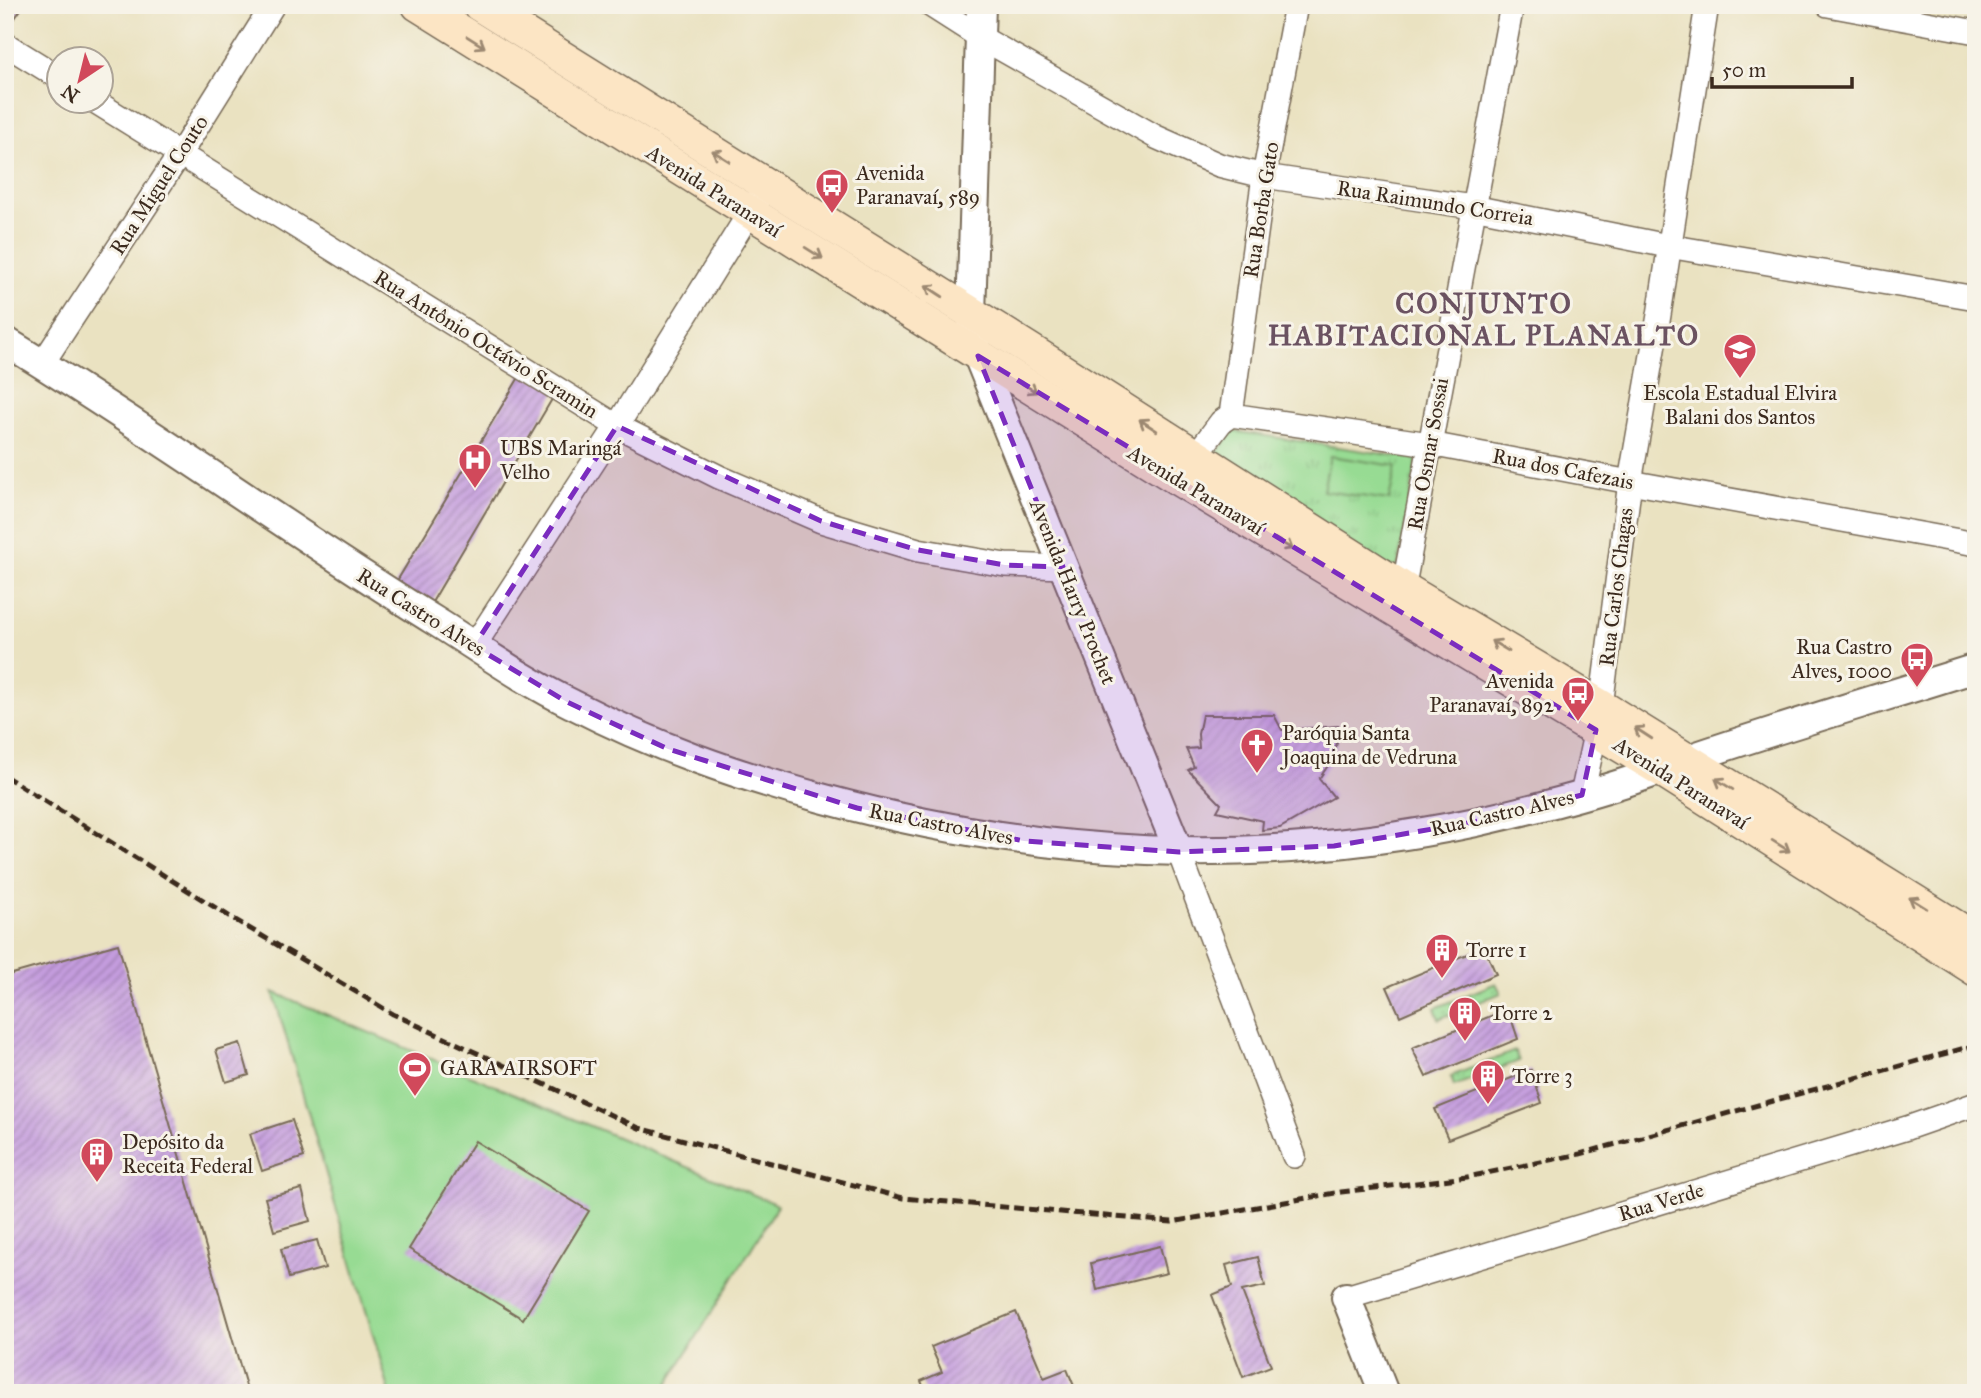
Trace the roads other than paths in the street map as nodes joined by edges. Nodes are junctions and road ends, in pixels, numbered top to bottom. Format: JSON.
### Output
{"nodes":[{"id":1,"x":273,"y":5,"type":"edge"},
{"id":2,"x":418,"y":5,"type":"edge"},
{"id":3,"x":479,"y":5,"type":"edge"},
{"id":4,"x":930,"y":5,"type":"edge"},
{"id":5,"x":981,"y":5,"type":"edge"},
{"id":6,"x":1296,"y":5,"type":"edge"},
{"id":7,"x":1512,"y":5,"type":"edge"},
{"id":8,"x":1707,"y":5,"type":"edge"},
{"id":9,"x":1828,"y":5,"type":"edge"},
{"id":10,"x":1976,"y":32,"type":"edge"},
{"id":11,"x":980,"y":37,"type":"junction"},
{"id":12,"x":5,"y":44,"type":"edge"},
{"id":13,"x":46,"y":69,"type":"edge"},
{"id":14,"x":116,"y":114,"type":"edge"},
{"id":15,"x":180,"y":154,"type":"junction"},
{"id":16,"x":1264,"y":176,"type":"junction"},
{"id":17,"x":766,"y":184,"type":"junction"},
{"id":18,"x":1473,"y":207,"type":"junction"},
{"id":19,"x":751,"y":213,"type":"junction"},
{"id":20,"x":1668,"y":246,"type":"junction"},
{"id":21,"x":1976,"y":298,"type":"edge"},
{"id":22,"x":971,"y":314,"type":"junction"},
{"id":23,"x":5,"y":341,"type":"edge"},
{"id":24,"x":978,"y":356,"type":"junction"},
{"id":25,"x":42,"y":364,"type":"junction"},
{"id":26,"x":1231,"y":415,"type":"junction"},
{"id":27,"x":617,"y":426,"type":"junction"},
{"id":28,"x":1430,"y":443,"type":"junction"},
{"id":29,"x":1187,"y":468,"type":"junction"},
{"id":30,"x":1630,"y":482,"type":"junction"},
{"id":31,"x":1976,"y":544,"type":"edge"},
{"id":32,"x":1063,"y":567,"type":"junction"},
{"id":33,"x":1401,"y":601,"type":"junction"},
{"id":34,"x":474,"y":646,"type":"junction"},
{"id":35,"x":1976,"y":668,"type":"edge"},
{"id":36,"x":1598,"y":718,"type":"junction"},
{"id":37,"x":1673,"y":765,"type":"junction"},
{"id":38,"x":1582,"y":795,"type":"junction"},
{"id":39,"x":1179,"y":852,"type":"junction"},
{"id":40,"x":1976,"y":939,"type":"edge"},
{"id":41,"x":1976,"y":970,"type":"edge"},
{"id":42,"x":1976,"y":1104,"type":"edge"},
{"id":43,"x":1294,"y":1156,"type":"dead end"},
{"id":44,"x":1346,"y":1297,"type":"joint"},
{"id":45,"x":1384,"y":1393,"type":"edge"}],
"edges":[{"from":1,"to":15,"type":"street","name":"Rua Miguel Couto"},
{"from":2,"to":19,"type":"main road","name":"Avenida Paranavaí","one_way":true},
{"from":17,"to":3,"type":"main road","name":"Avenida Paranavaí","one_way":true},
{"from":4,"to":11,"type":"street","name":"Rua Raimundo Correia"},
{"from":5,"to":11,"type":"street","name":"Avenida Harry Prochet"},
{"from":6,"to":16,"type":"street","name":"Rua Borba Gato"},
{"from":7,"to":18,"type":"street","name":"Rua Osmar Sossai"},
{"from":8,"to":20,"type":"street","name":"Rua Carlos Chagas"},
{"from":9,"to":10,"type":"street"},
{"from":11,"to":16,"type":"street","name":"Rua Raimundo Correia"},
{"from":11,"to":22,"type":"street","name":"Avenida Harry Prochet"},
{"from":12,"to":13,"type":"street"},
{"from":14,"to":15,"type":"street","name":"Rua Antônio Octávio Scramin"},
{"from":15,"to":25,"type":"street","name":"Rua Miguel Couto"},
{"from":15,"to":27,"type":"street","name":"Rua Antônio Octávio Scramin"},
{"from":16,"to":18,"type":"street","name":"Rua Raimundo Correia"},
{"from":16,"to":26,"type":"street","name":"Rua Borba Gato"},
{"from":17,"to":19,"type":"street"},
{"from":22,"to":17,"type":"main road","name":"Avenida Paranavaí","one_way":true},
{"from":18,"to":20,"type":"street","name":"Rua Raimundo Correia"},
{"from":18,"to":28,"type":"street","name":"Rua Osmar Sossai"},
{"from":19,"to":24,"type":"main road","name":"Avenida Paranavaí","one_way":true},
{"from":19,"to":27,"type":"street"},
{"from":20,"to":21,"type":"street","name":"Rua Raimundo Correia"},
{"from":20,"to":30,"type":"street","name":"Rua Carlos Chagas"},
{"from":22,"to":24,"type":"street","name":"Avenida Harry Prochet"},
{"from":29,"to":22,"type":"main road","name":"Avenida Paranavaí","one_way":true},
{"from":23,"to":25,"type":"street","name":"Rua Castro Alves"},
{"from":24,"to":29,"type":"main road","name":"Avenida Paranavaí","one_way":true},
{"from":24,"to":32,"type":"street","name":"Avenida Harry Prochet"},
{"from":25,"to":34,"type":"street","name":"Rua Castro Alves"},
{"from":26,"to":28,"type":"street","name":"Rua dos Cafezais"},
{"from":26,"to":29,"type":"street"},
{"from":27,"to":32,"type":"street","name":"Rua Antônio Octávio Scramin"},
{"from":27,"to":34,"type":"street"},
{"from":28,"to":30,"type":"street","name":"Rua dos Cafezais"},
{"from":28,"to":33,"type":"street","name":"Rua Osmar Sossai"},
{"from":29,"to":33,"type":"main road","name":"Avenida Paranavaí"},
{"from":30,"to":31,"type":"street","name":"Rua dos Cafezais"},
{"from":30,"to":36,"type":"street","name":"Rua Carlos Chagas"},
{"from":32,"to":39,"type":"street","name":"Avenida Harry Prochet"},
{"from":33,"to":36,"type":"main road","name":"Avenida Paranavaí"},
{"from":34,"to":39,"type":"street","name":"Rua Castro Alves"},
{"from":35,"to":37,"type":"street","name":"Rua Castro Alves"},
{"from":36,"to":37,"type":"main road","name":"Avenida Paranavaí"},
{"from":36,"to":38,"type":"street","name":"Rua Carlos Chagas"},
{"from":37,"to":38,"type":"street","name":"Rua Castro Alves"},
{"from":40,"to":37,"type":"main road","name":"Avenida Paranavaí","one_way":true},
{"from":37,"to":41,"type":"main road","name":"Avenida Paranavaí","one_way":true},
{"from":38,"to":39,"type":"street","name":"Rua Castro Alves"},
{"from":39,"to":43,"type":"street","name":"Avenida Harry Prochet"},
{"from":42,"to":44,"type":"street","name":"Rua Verde"},
{"from":44,"to":45,"type":"street"}]}
